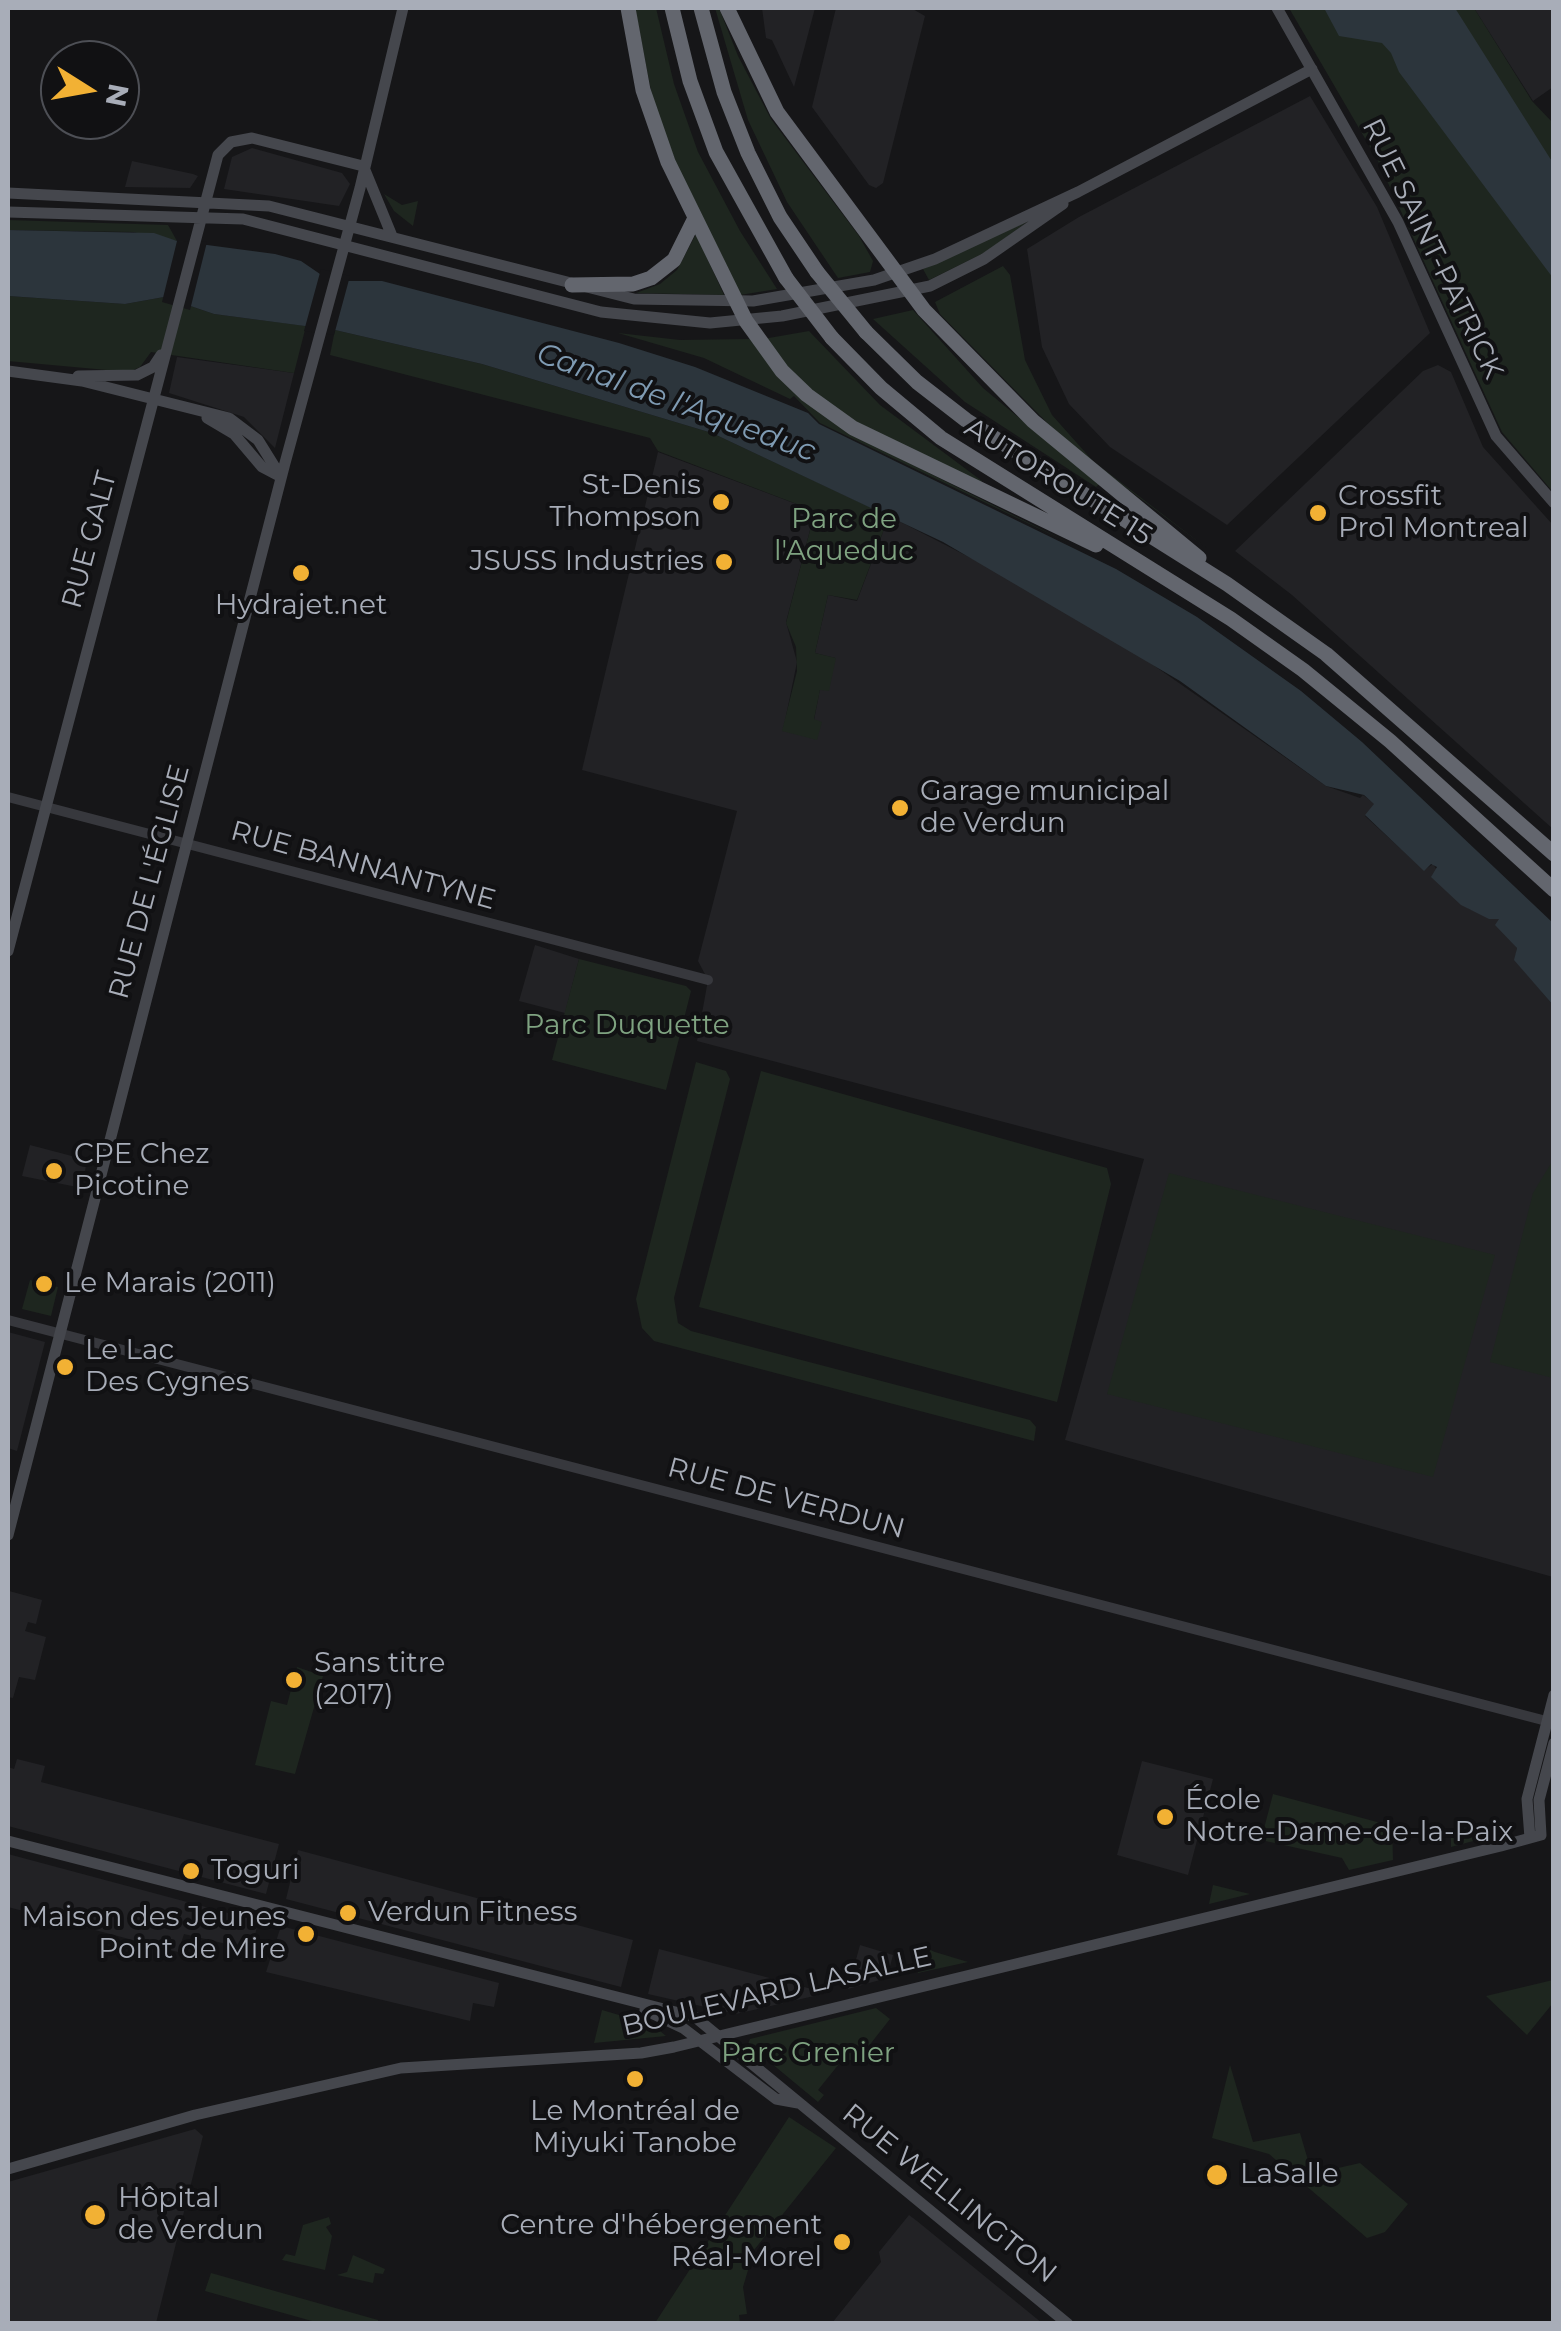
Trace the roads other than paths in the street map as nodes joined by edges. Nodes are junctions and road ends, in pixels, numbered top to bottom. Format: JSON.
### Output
{"nodes":[{"id":1,"x":404,"y":8,"type":"edge"},
{"id":2,"x":628,"y":8,"type":"edge"},
{"id":3,"x":672,"y":8,"type":"edge"},
{"id":4,"x":701,"y":8,"type":"edge"},
{"id":5,"x":726,"y":8,"type":"edge"},
{"id":6,"x":1277,"y":8,"type":"edge"},
{"id":7,"x":1312,"y":68,"type":"junction"},
{"id":8,"x":364,"y":166,"type":"junction"},
{"id":9,"x":1078,"y":192,"type":"junction"},
{"id":10,"x":8,"y":193,"type":"edge"},
{"id":11,"x":204,"y":200,"type":"junction"},
{"id":12,"x":8,"y":212,"type":"edge"},
{"id":13,"x":199,"y":217,"type":"junction"},
{"id":14,"x":694,"y":220,"type":"junction"},
{"id":15,"x":349,"y":224,"type":"junction"},
{"id":16,"x":392,"y":236,"type":"junction"},
{"id":17,"x":344,"y":243,"type":"junction"},
{"id":18,"x":898,"y":273,"type":"junction"},
{"id":19,"x":572,"y":285,"type":"junction"},
{"id":20,"x":912,"y":291,"type":"junction"},
{"id":21,"x":736,"y":302,"type":"junction"},
{"id":22,"x":746,"y":321,"type":"junction"},
{"id":23,"x":166,"y":346,"type":"junction"},
{"id":24,"x":8,"y":370,"type":"edge"},
{"id":25,"x":59,"y":377,"type":"junction"},
{"id":26,"x":153,"y":401,"type":"junction"},
{"id":27,"x":281,"y":476,"type":"junction"},
{"id":28,"x":1554,"y":504,"type":"edge"},
{"id":29,"x":1150,"y":569,"type":"junction"},
{"id":30,"x":1228,"y":584,"type":"junction"},
{"id":31,"x":8,"y":797,"type":"edge"},
{"id":32,"x":45,"y":806,"type":"junction"},
{"id":33,"x":186,"y":843,"type":"junction"},
{"id":34,"x":1554,"y":854,"type":"edge"},
{"id":35,"x":1554,"y":890,"type":"edge"},
{"id":36,"x":8,"y":951,"type":"edge"},
{"id":37,"x":708,"y":980,"type":"dead end"},
{"id":38,"x":8,"y":1320,"type":"edge"},
{"id":39,"x":60,"y":1334,"type":"junction"},
{"id":40,"x":8,"y":1535,"type":"edge"},
{"id":41,"x":1554,"y":1695,"type":"edge"},
{"id":42,"x":1550,"y":1722,"type":"edge"},
{"id":43,"x":1554,"y":1743,"type":"edge"},
{"id":44,"x":1541,"y":1835,"type":"edge"},
{"id":45,"x":8,"y":1841,"type":"edge"},
{"id":46,"x":630,"y":2003,"type":"junction"},
{"id":47,"x":720,"y":2034,"type":"junction"},
{"id":48,"x":699,"y":2040,"type":"junction"},
{"id":49,"x":798,"y":2103,"type":"junction"},
{"id":50,"x":8,"y":2169,"type":"edge"},
{"id":51,"x":1068,"y":2324,"type":"edge"}],
"edges":[{"from":1,"to":8,"type":"main road","name":"RUE DE L'ÉGLISE"},
{"from":2,"to":14,"type":"highway"},
{"from":3,"to":29,"type":"highway","name":"AUTOROUTE 15","bridge":true},
{"from":4,"to":30,"type":"highway","name":"AUTOROUTE 15","bridge":true},
{"from":5,"to":18,"type":"highway"},
{"from":6,"to":7,"type":"main road","name":"RUE SAINT-PATRICK"},
{"from":7,"to":9,"type":"main road"},
{"from":7,"to":28,"type":"main road","name":"RUE SAINT-PATRICK"},
{"from":8,"to":11,"type":"main road","name":"RUE GALT"},
{"from":8,"to":15,"type":"main road","name":"RUE DE L'ÉGLISE"},
{"from":8,"to":16,"type":"main road"},
{"from":9,"to":18,"type":"main road"},
{"from":9,"to":20,"type":"main road"},
{"from":10,"to":11,"type":"main road"},
{"from":11,"to":13,"type":"main road","name":"RUE GALT"},
{"from":11,"to":15,"type":"main road"},
{"from":12,"to":13,"type":"main road"},
{"from":13,"to":17,"type":"main road"},
{"from":13,"to":23,"type":"main road","name":"RUE GALT"},
{"from":14,"to":19,"type":"highway"},
{"from":14,"to":21,"type":"highway"},
{"from":15,"to":16,"type":"main road"},
{"from":15,"to":17,"type":"main road","name":"RUE DE L'ÉGLISE"},
{"from":16,"to":19,"type":"main road"},
{"from":17,"to":22,"type":"main road"},
{"from":17,"to":27,"type":"main road","name":"RUE DE L'ÉGLISE"},
{"from":18,"to":20,"type":"highway"},
{"from":18,"to":21,"type":"main road"},
{"from":19,"to":21,"type":"main road"},
{"from":20,"to":22,"type":"main road"},
{"from":20,"to":30,"type":"highway"},
{"from":21,"to":22,"type":"highway"},
{"from":22,"to":29,"type":"highway"},
{"from":23,"to":25,"type":"main road"},
{"from":23,"to":26,"type":"main road","name":"RUE GALT"},
{"from":24,"to":25,"type":"main road"},
{"from":25,"to":26,"type":"main road"},
{"from":26,"to":27,"type":"main road"},
{"from":26,"to":32,"type":"main road","name":"RUE GALT"},
{"from":27,"to":33,"type":"main road","name":"RUE DE L'ÉGLISE"},
{"from":29,"to":35,"type":"highway","name":"AUTOROUTE 15"},
{"from":30,"to":34,"type":"highway","name":"AUTOROUTE 15"},
{"from":31,"to":32,"type":"street","name":"RUE BANNANTYNE"},
{"from":32,"to":33,"type":"street","name":"RUE BANNANTYNE"},
{"from":32,"to":36,"type":"main road","name":"RUE GALT"},
{"from":33,"to":37,"type":"street","name":"RUE BANNANTYNE"},
{"from":33,"to":39,"type":"main road","name":"RUE DE L'ÉGLISE"},
{"from":38,"to":39,"type":"street","name":"RUE DE VERDUN"},
{"from":39,"to":40,"type":"main road","name":"RUE DE L'ÉGLISE"},
{"from":39,"to":42,"type":"street","name":"RUE DE VERDUN"},
{"from":41,"to":42,"type":"main road"},
{"from":42,"to":44,"type":"main road"},
{"from":43,"to":44,"type":"main road"},
{"from":44,"to":47,"type":"main road","name":"BOULEVARD LASALLE"},
{"from":45,"to":46,"type":"main road","name":"RUE WELLINGTON"},
{"from":46,"to":47,"type":"main road","name":"RUE WELLINGTON"},
{"from":46,"to":48,"type":"main road","name":"RUE WELLINGTON"},
{"from":47,"to":48,"type":"main road","name":"BOULEVARD LASALLE"},
{"from":47,"to":49,"type":"main road","name":"RUE WELLINGTON"},
{"from":48,"to":49,"type":"main road","name":"RUE WELLINGTON"},
{"from":48,"to":50,"type":"main road","name":"BOULEVARD LASALLE"},
{"from":49,"to":51,"type":"main road","name":"RUE WELLINGTON"}]}
